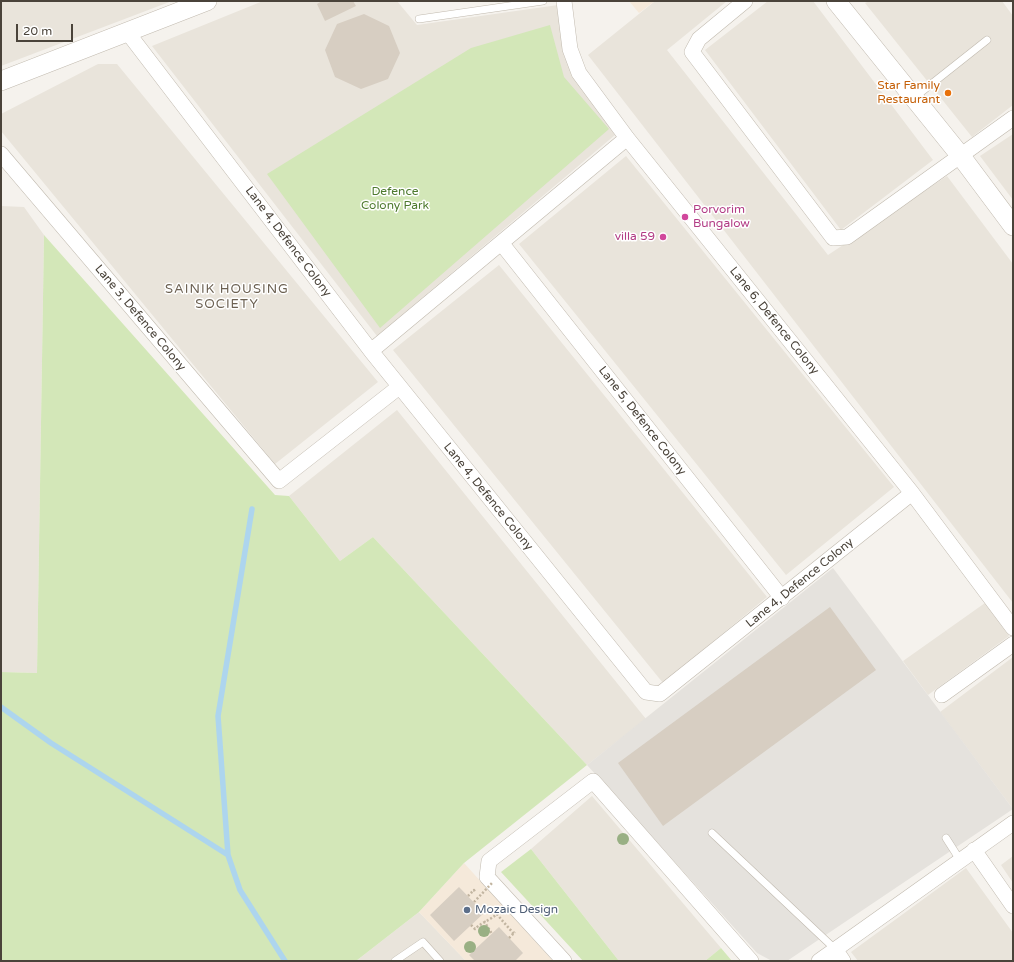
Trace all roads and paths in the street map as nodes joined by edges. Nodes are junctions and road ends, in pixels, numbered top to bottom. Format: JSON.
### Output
{"nodes":[{"id":1,"x":206,"y":1,"type":"edge"},
{"id":2,"x":543,"y":1,"type":"edge"},
{"id":3,"x":564,"y":1,"type":"edge"},
{"id":4,"x":745,"y":1,"type":"edge"},
{"id":5,"x":844,"y":4,"type":"edge"},
{"id":6,"x":420,"y":19,"type":"dead end"},
{"id":7,"x":128,"y":33,"type":"junction"},
{"id":8,"x":987,"y":40,"type":"dead end"},
{"id":9,"x":1,"y":81,"type":"edge"},
{"id":10,"x":914,"y":97,"type":"junction"},
{"id":11,"x":1013,"y":118,"type":"edge"},
{"id":12,"x":628,"y":138,"type":"junction"},
{"id":13,"x":1,"y":154,"type":"edge"},
{"id":14,"x":960,"y":155,"type":"junction"},
{"id":15,"x":1013,"y":226,"type":"edge"},
{"id":16,"x":502,"y":244,"type":"junction"},
{"id":17,"x":371,"y":351,"type":"junction"},
{"id":18,"x":399,"y":387,"type":"junction"},
{"id":19,"x":912,"y":494,"type":"junction"},
{"id":20,"x":782,"y":598,"type":"junction"},
{"id":21,"x":1013,"y":628,"type":"edge"},
{"id":22,"x":1013,"y":644,"type":"edge"},
{"id":23,"x":942,"y":696,"type":"dead end"},
{"id":24,"x":1013,"y":823,"type":"edge"},
{"id":25,"x":712,"y":833,"type":"dead end"},
{"id":26,"x":946,"y":838,"type":"dead end"},
{"id":27,"x":974,"y":850,"type":"junction"},
{"id":28,"x":960,"y":860,"type":"junction"},
{"id":29,"x":492,"y":884,"type":"junction"},
{"id":30,"x":468,"y":896,"type":"dead end"},
{"id":31,"x":474,"y":902,"type":"dead end"},
{"id":32,"x":484,"y":902,"type":"dead end"},
{"id":33,"x":1013,"y":906,"type":"edge"},
{"id":34,"x":494,"y":911,"type":"dead end"},
{"id":35,"x":492,"y":918,"type":"dead end"},
{"id":36,"x":484,"y":920,"type":"junction"},
{"id":37,"x":471,"y":925,"type":"dead end"},
{"id":38,"x":492,"y":934,"type":"dead end"},
{"id":39,"x":514,"y":934,"type":"dead end"},
{"id":40,"x":839,"y":955,"type":"edge"},
{"id":41,"x":395,"y":961,"type":"edge"},
{"id":42,"x":440,"y":961,"type":"edge"},
{"id":43,"x":564,"y":961,"type":"edge"},
{"id":44,"x":751,"y":961,"type":"edge"},
{"id":45,"x":819,"y":961,"type":"edge"}],
"edges":[{"from":1,"to":7,"type":"street"},
{"from":2,"to":6,"type":"lane"},
{"from":3,"to":12,"type":"street","name":"Lane 6, Defence Colony"},
{"from":4,"to":14,"type":"street"},
{"from":5,"to":10,"type":"street"},
{"from":7,"to":9,"type":"street"},
{"from":7,"to":17,"type":"street","name":"Lane 4, Defence Colony"},
{"from":8,"to":10,"type":"lane"},
{"from":10,"to":14,"type":"street"},
{"from":11,"to":14,"type":"street"},
{"from":12,"to":16,"type":"street"},
{"from":12,"to":19,"type":"street","name":"Lane 6, Defence Colony"},
{"from":13,"to":18,"type":"street","name":"Lane 3, Defence Colony"},
{"from":14,"to":15,"type":"street"},
{"from":16,"to":17,"type":"street"},
{"from":16,"to":20,"type":"street","name":"Lane 5, Defence Colony"},
{"from":17,"to":18,"type":"street","name":"Lane 4, Defence Colony"},
{"from":18,"to":20,"type":"street","name":"Lane 4, Defence Colony"},
{"from":19,"to":20,"type":"street","name":"Lane 4, Defence Colony"},
{"from":19,"to":21,"type":"street","name":"Lane 6, Defence Colony"},
{"from":22,"to":23,"type":"street"},
{"from":24,"to":27,"type":"street"},
{"from":25,"to":40,"type":"lane"},
{"from":26,"to":28,"type":"lane"},
{"from":27,"to":28,"type":"street"},
{"from":27,"to":33,"type":"street"},
{"from":28,"to":40,"type":"street"},
{"from":29,"to":31,"type":"path","bridge":true},
{"from":29,"to":43,"type":"street"},
{"from":29,"to":44,"type":"street"},
{"from":30,"to":32,"type":"path"},
{"from":34,"to":39,"type":"path","bridge":true},
{"from":35,"to":36,"type":"path"},
{"from":36,"to":37,"type":"path"},
{"from":36,"to":38,"type":"path"},
{"from":40,"to":45,"type":"street"},
{"from":41,"to":42,"type":"lane"}]}
